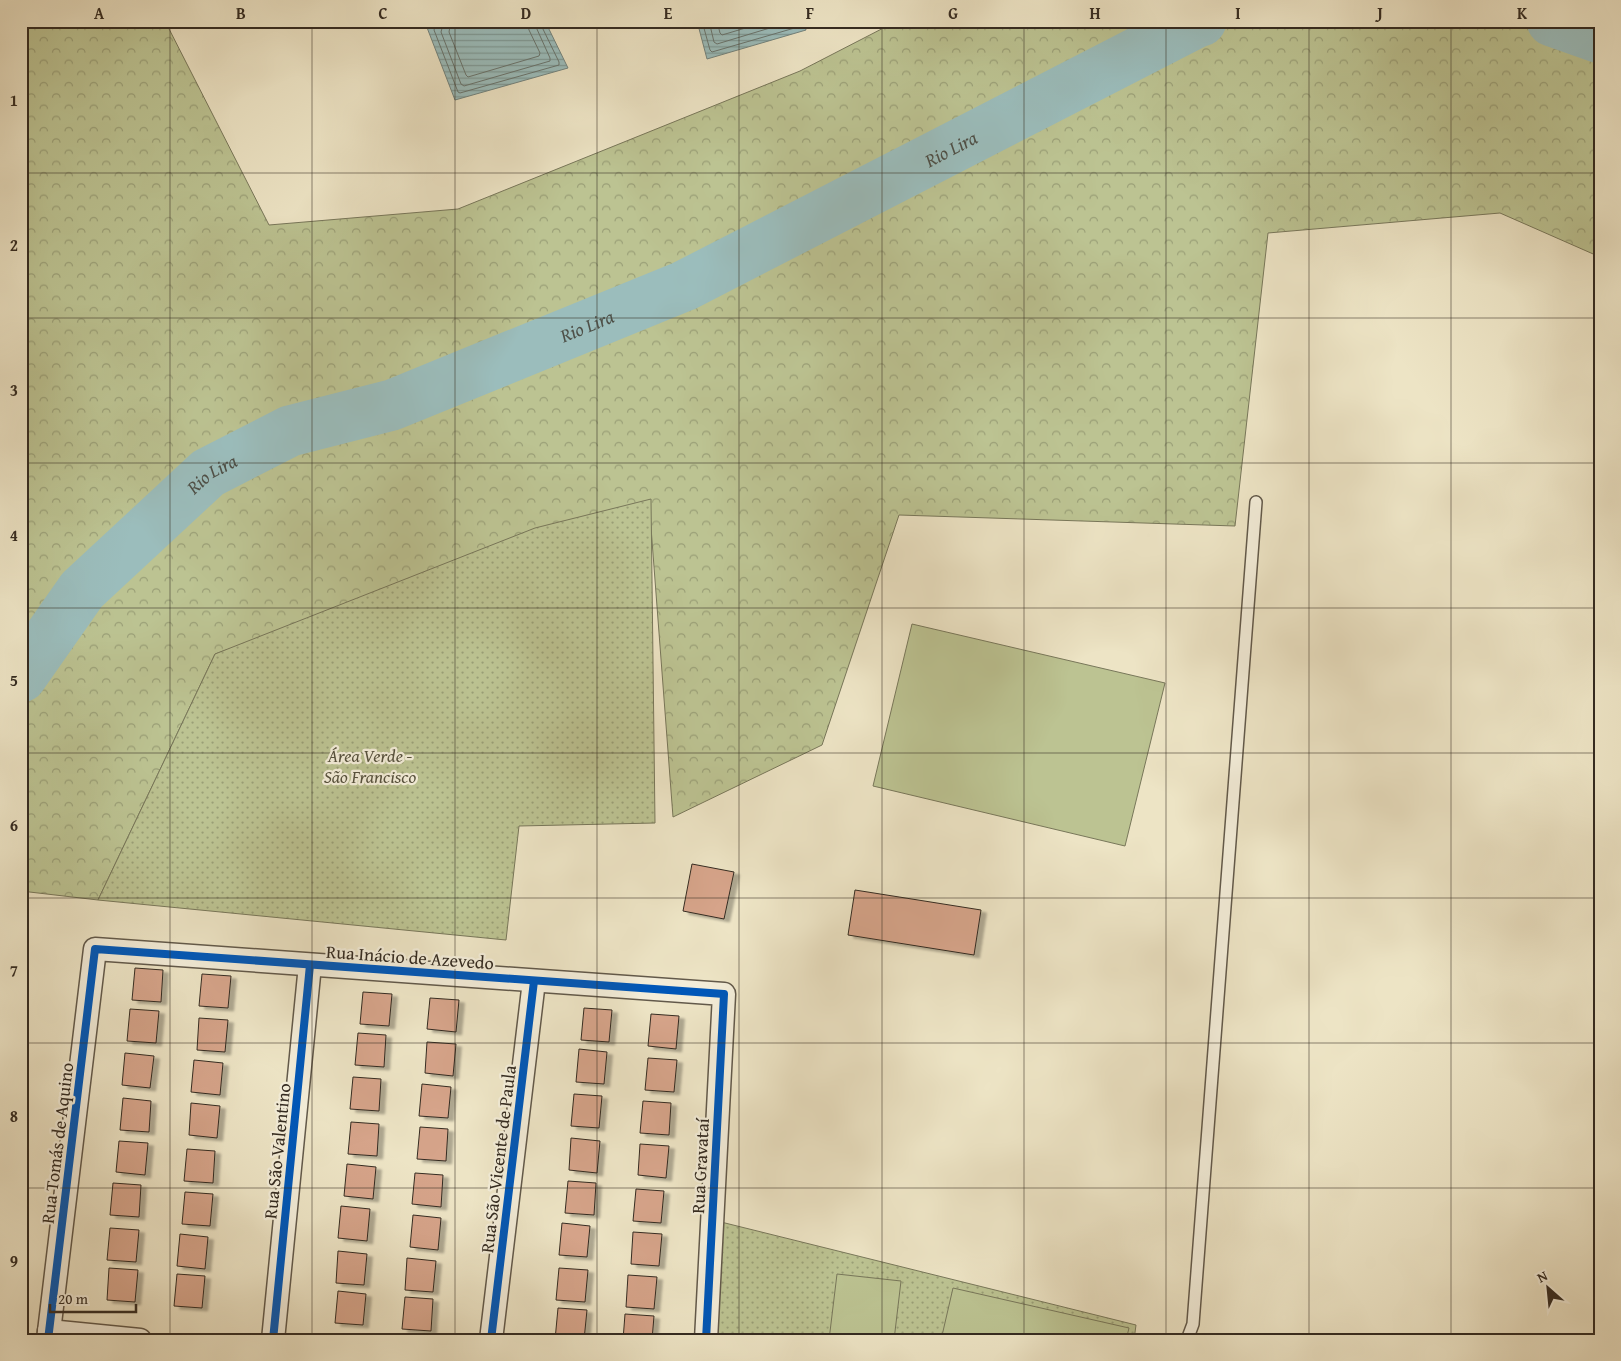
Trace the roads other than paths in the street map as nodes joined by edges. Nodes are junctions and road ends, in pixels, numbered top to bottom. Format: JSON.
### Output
{"nodes":[{"id":1,"x":1256,"y":502,"type":"dead end"},
{"id":2,"x":95,"y":949,"type":"joint"},
{"id":3,"x":310,"y":965,"type":"junction"},
{"id":4,"x":534,"y":981,"type":"junction"},
{"id":5,"x":724,"y":994,"type":"joint"},
{"id":6,"x":49,"y":1335,"type":"edge"},
{"id":7,"x":140,"y":1340,"type":"edge"},
{"id":8,"x":273,"y":1340,"type":"edge"},
{"id":9,"x":491,"y":1340,"type":"edge"},
{"id":10,"x":706,"y":1340,"type":"edge"},
{"id":11,"x":1187,"y":1340,"type":"edge"}],
"edges":[{"from":1,"to":11,"type":"lane"},
{"from":2,"to":3,"type":"street","name":"Rua Inácio de Azevedo"},
{"from":2,"to":6,"type":"street","name":"Rua Tomás de Aquino"},
{"from":3,"to":4,"type":"street","name":"Rua Inácio de Azevedo"},
{"from":3,"to":8,"type":"street","name":"Rua São Valentino"},
{"from":4,"to":5,"type":"street","name":"Rua Inácio de Azevedo"},
{"from":4,"to":9,"type":"street","name":"Rua São Vicente de Paula"},
{"from":5,"to":10,"type":"street","name":"Rua Gravataí"},
{"from":6,"to":7,"type":"street"}]}
